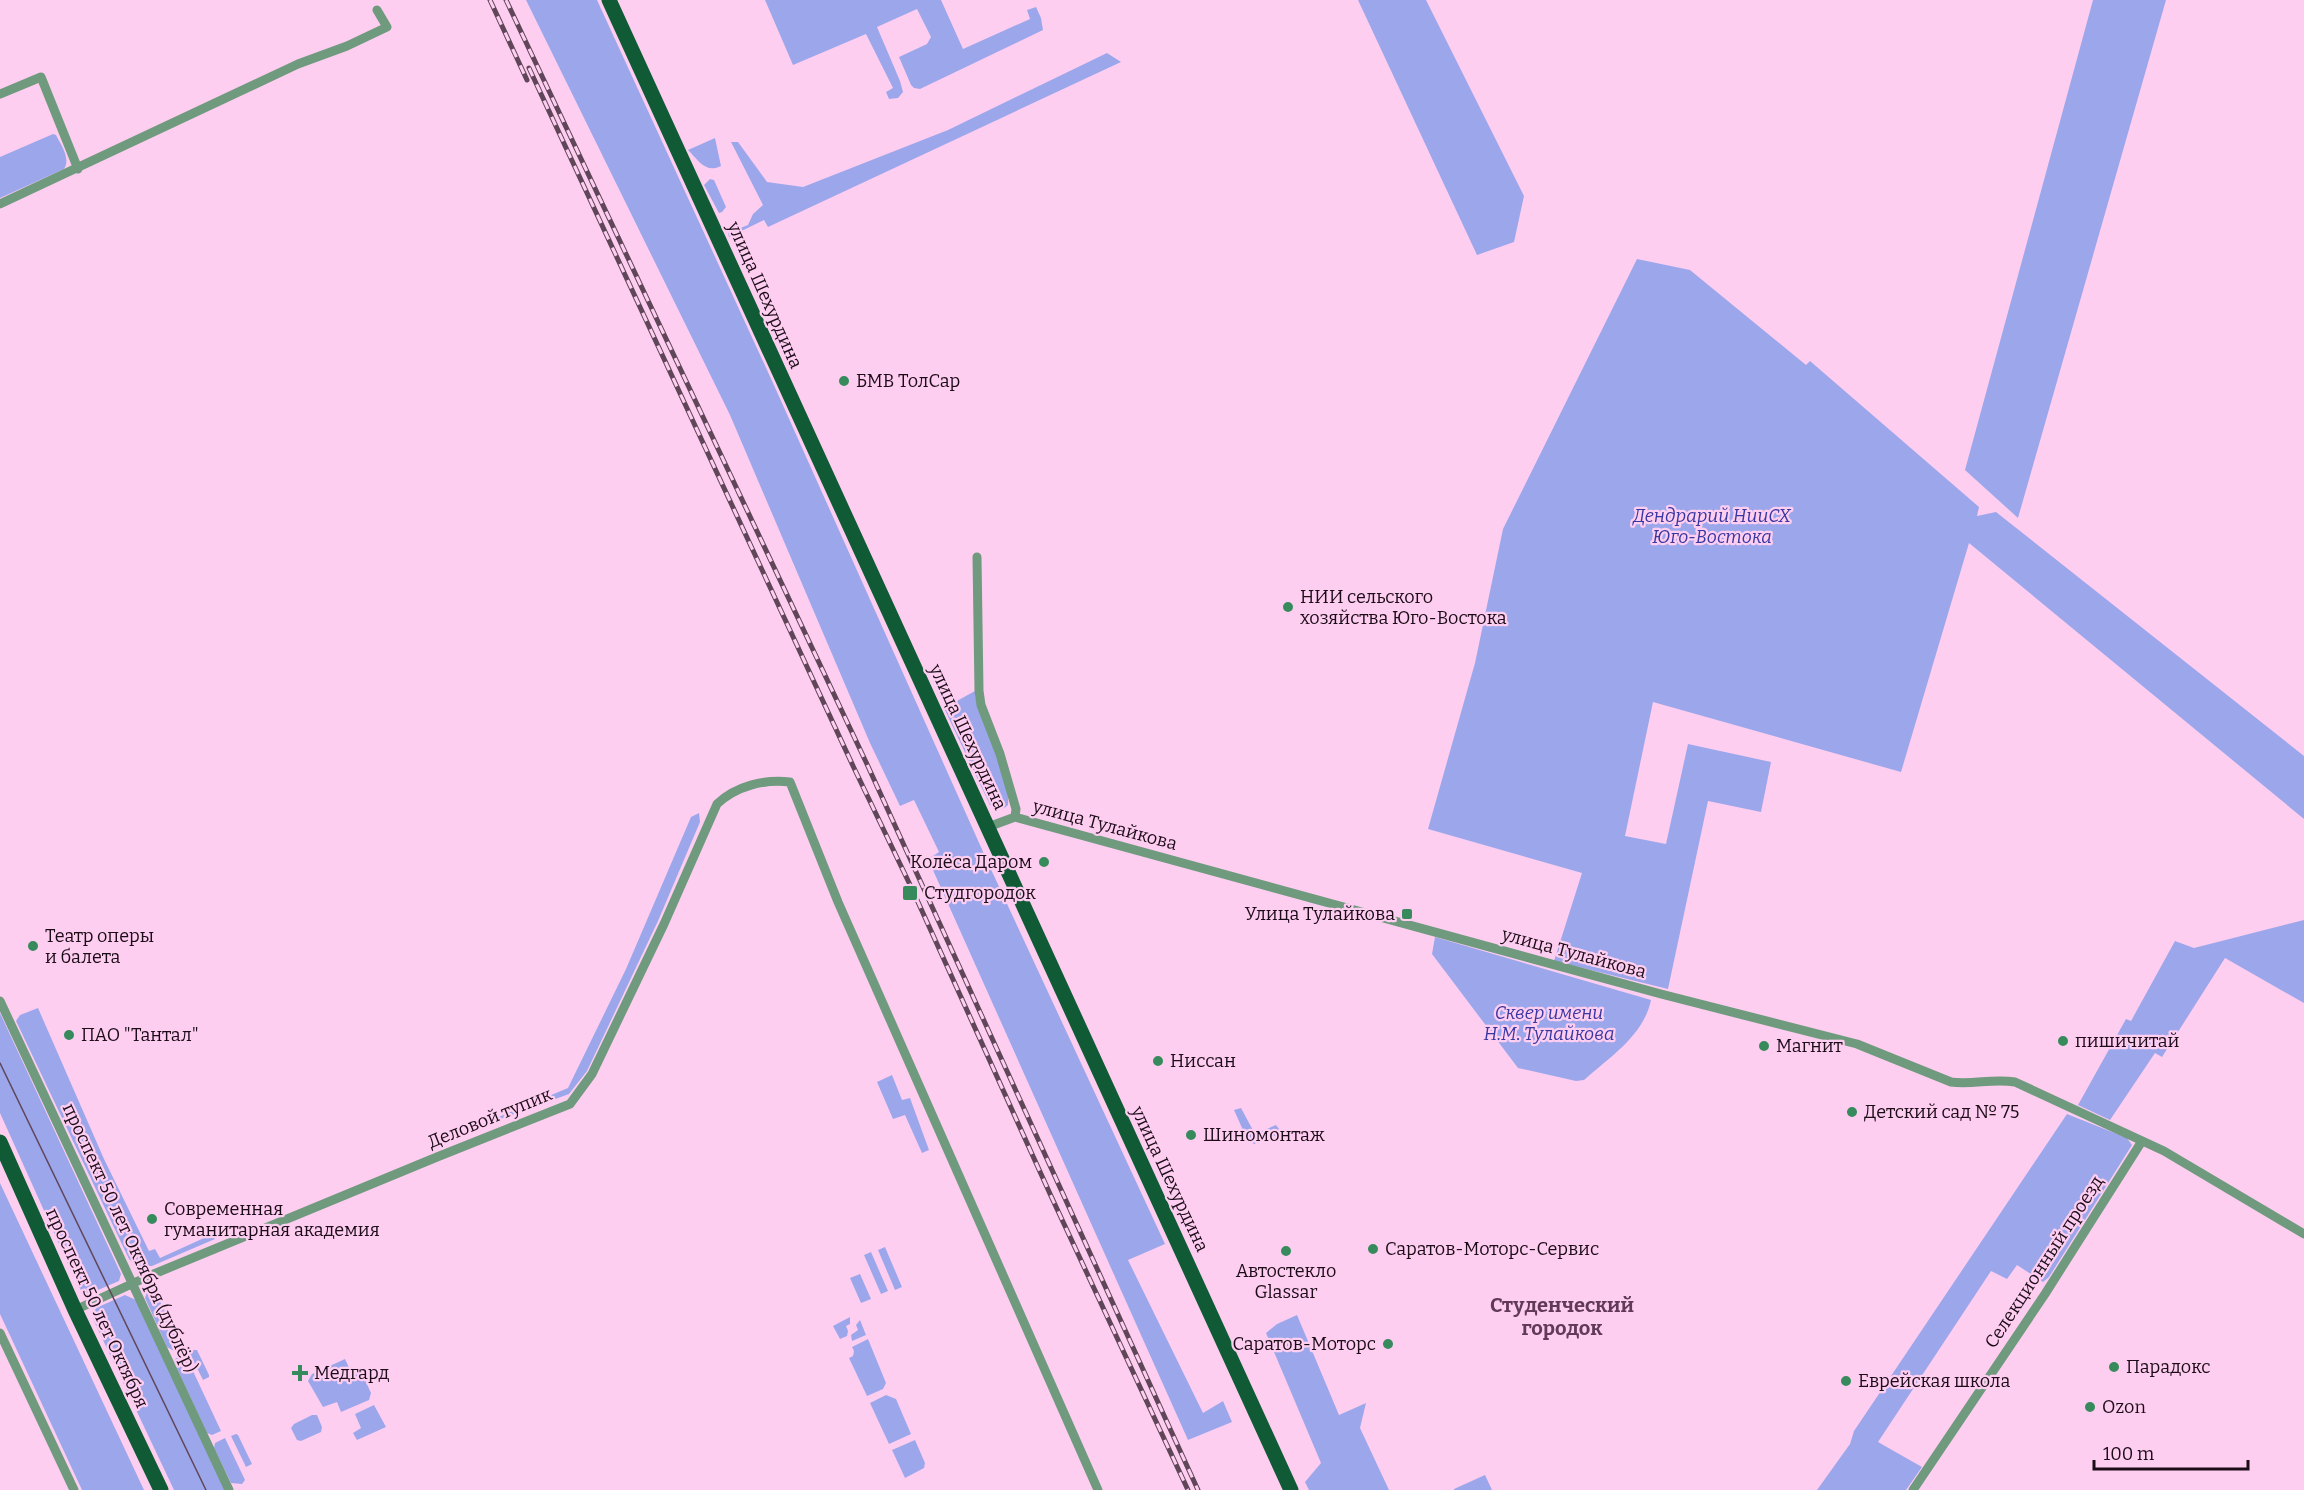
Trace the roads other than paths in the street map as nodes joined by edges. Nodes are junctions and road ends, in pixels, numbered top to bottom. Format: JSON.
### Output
{"nodes":[{"id":1,"x":609,"y":0,"type":"edge"},
{"id":2,"x":377,"y":10,"type":"dead end"},
{"id":3,"x":0,"y":94,"type":"edge"},
{"id":4,"x":78,"y":169,"type":"junction"},
{"id":5,"x":0,"y":204,"type":"edge"},
{"id":6,"x":977,"y":557,"type":"dead end"},
{"id":7,"x":1015,"y":817,"type":"junction"},
{"id":8,"x":988,"y":827,"type":"junction"},
{"id":9,"x":0,"y":1001,"type":"edge"},
{"id":10,"x":2142,"y":1141,"type":"junction"},
{"id":11,"x":0,"y":1142,"type":"edge"},
{"id":12,"x":2304,"y":1234,"type":"edge"},
{"id":13,"x":133,"y":1283,"type":"junction"},
{"id":14,"x":75,"y":1310,"type":"junction"},
{"id":15,"x":0,"y":1333,"type":"edge"},
{"id":16,"x":74,"y":1490,"type":"edge"},
{"id":17,"x":161,"y":1490,"type":"edge"},
{"id":18,"x":229,"y":1490,"type":"edge"},
{"id":19,"x":1098,"y":1490,"type":"edge"},
{"id":20,"x":1292,"y":1490,"type":"edge"},
{"id":21,"x":1913,"y":1490,"type":"edge"}],
"edges":[{"from":1,"to":8,"type":"main road","name":"улица Шехурдина"},
{"from":2,"to":4,"type":"street"},
{"from":3,"to":4,"type":"street"},
{"from":4,"to":5,"type":"street"},
{"from":6,"to":7,"type":"street"},
{"from":7,"to":8,"type":"street","name":"улица Тулайкова"},
{"from":7,"to":10,"type":"street","name":"улица Тулайкова"},
{"from":8,"to":20,"type":"main road","name":"улица Шехурдина"},
{"from":9,"to":13,"type":"street","name":"проспект 50 лет Октября (дублёр)"},
{"from":10,"to":12,"type":"street","name":"улица Тулайкова"},
{"from":10,"to":21,"type":"street","name":"Селекционный проезд"},
{"from":11,"to":14,"type":"main road","name":"проспект 50 лет Октября"},
{"from":13,"to":14,"type":"street","name":"Деловой тупик"},
{"from":13,"to":18,"type":"street","name":"проспект 50 лет Октября (дублёр)"},
{"from":13,"to":19,"type":"street","name":"Деловой тупик"},
{"from":14,"to":17,"type":"main road","name":"проспект 50 лет Октября"},
{"from":15,"to":16,"type":"street"}]}
